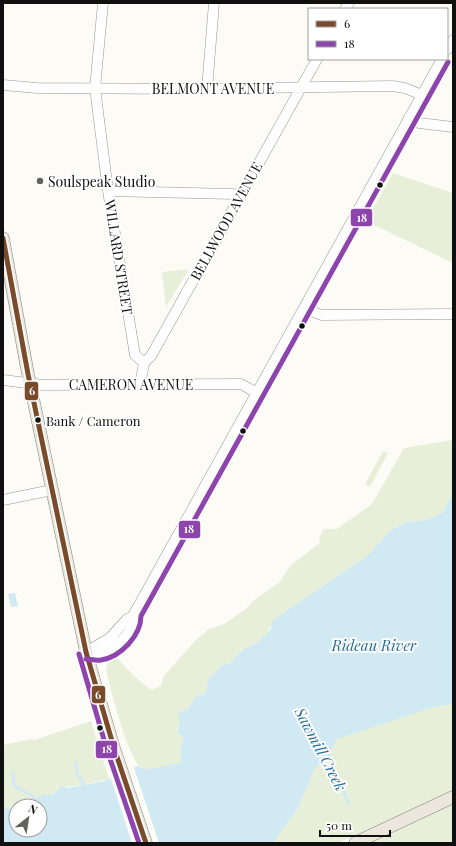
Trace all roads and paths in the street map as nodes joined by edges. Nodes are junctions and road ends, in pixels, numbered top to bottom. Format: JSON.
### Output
{"nodes":[{"id":1,"x":103,"y":3,"type":"edge"},
{"id":2,"x":214,"y":3,"type":"edge"},
{"id":3,"x":316,"y":60,"type":"edge"},
{"id":4,"x":441,"y":60,"type":"edge"},
{"id":5,"x":3,"y":85,"type":"edge"},
{"id":6,"x":302,"y":87,"type":"junction"},
{"id":7,"x":95,"y":88,"type":"junction"},
{"id":8,"x":207,"y":88,"type":"junction"},
{"id":9,"x":422,"y":95,"type":"junction"},
{"id":10,"x":409,"y":117,"type":"junction"},
{"id":11,"x":453,"y":127,"type":"edge"},
{"id":12,"x":108,"y":191,"type":"junction"},
{"id":13,"x":241,"y":197,"type":"junction"},
{"id":14,"x":3,"y":238,"type":"edge"},
{"id":15,"x":7,"y":277,"type":"edge"},
{"id":16,"x":304,"y":309,"type":"junction"},
{"id":17,"x":453,"y":314,"type":"edge"},
{"id":18,"x":144,"y":363,"type":"junction"},
{"id":19,"x":3,"y":380,"type":"edge"},
{"id":20,"x":30,"y":384,"type":"junction"},
{"id":21,"x":140,"y":384,"type":"junction"},
{"id":22,"x":257,"y":393,"type":"junction"},
{"id":23,"x":52,"y":490,"type":"junction"},
{"id":24,"x":3,"y":500,"type":"edge"},
{"id":25,"x":86,"y":652,"type":"junction"},
{"id":26,"x":453,"y":797,"type":"edge"},
{"id":27,"x":146,"y":843,"type":"edge"},
{"id":28,"x":355,"y":843,"type":"edge"}],
"edges":[{"from":1,"to":7,"type":"street","name":"WILLARD STREET"},
{"from":2,"to":8,"type":"street"},
{"from":3,"to":6,"type":"street","name":"BELLWOOD AVENUE"},
{"from":4,"to":9,"type":"street"},
{"from":5,"to":7,"type":"street","name":"BELMONT AVENUE"},
{"from":6,"to":8,"type":"street","name":"BELMONT AVENUE"},
{"from":6,"to":9,"type":"street","name":"BELMONT AVENUE"},
{"from":6,"to":13,"type":"street","name":"BELLWOOD AVENUE"},
{"from":7,"to":8,"type":"street","name":"BELMONT AVENUE"},
{"from":7,"to":12,"type":"street","name":"WILLARD STREET"},
{"from":9,"to":10,"type":"street"},
{"from":10,"to":11,"type":"street"},
{"from":10,"to":16,"type":"street"},
{"from":12,"to":13,"type":"street"},
{"from":12,"to":18,"type":"street","name":"WILLARD STREET"},
{"from":13,"to":18,"type":"street","name":"BELLWOOD AVENUE"},
{"from":14,"to":15,"type":"main road"},
{"from":15,"to":20,"type":"main road"},
{"from":16,"to":17,"type":"street"},
{"from":16,"to":22,"type":"street"},
{"from":18,"to":21,"type":"street","name":"BELLWOOD AVENUE"},
{"from":19,"to":20,"type":"street","name":"CAMERON AVENUE"},
{"from":20,"to":21,"type":"street","name":"CAMERON AVENUE"},
{"from":20,"to":23,"type":"main road"},
{"from":21,"to":22,"type":"street","name":"CAMERON AVENUE"},
{"from":22,"to":25,"type":"street"},
{"from":23,"to":24,"type":"street"},
{"from":23,"to":25,"type":"main road"},
{"from":25,"to":27,"type":"main road"},
{"from":26,"to":28,"type":"main road"}]}
